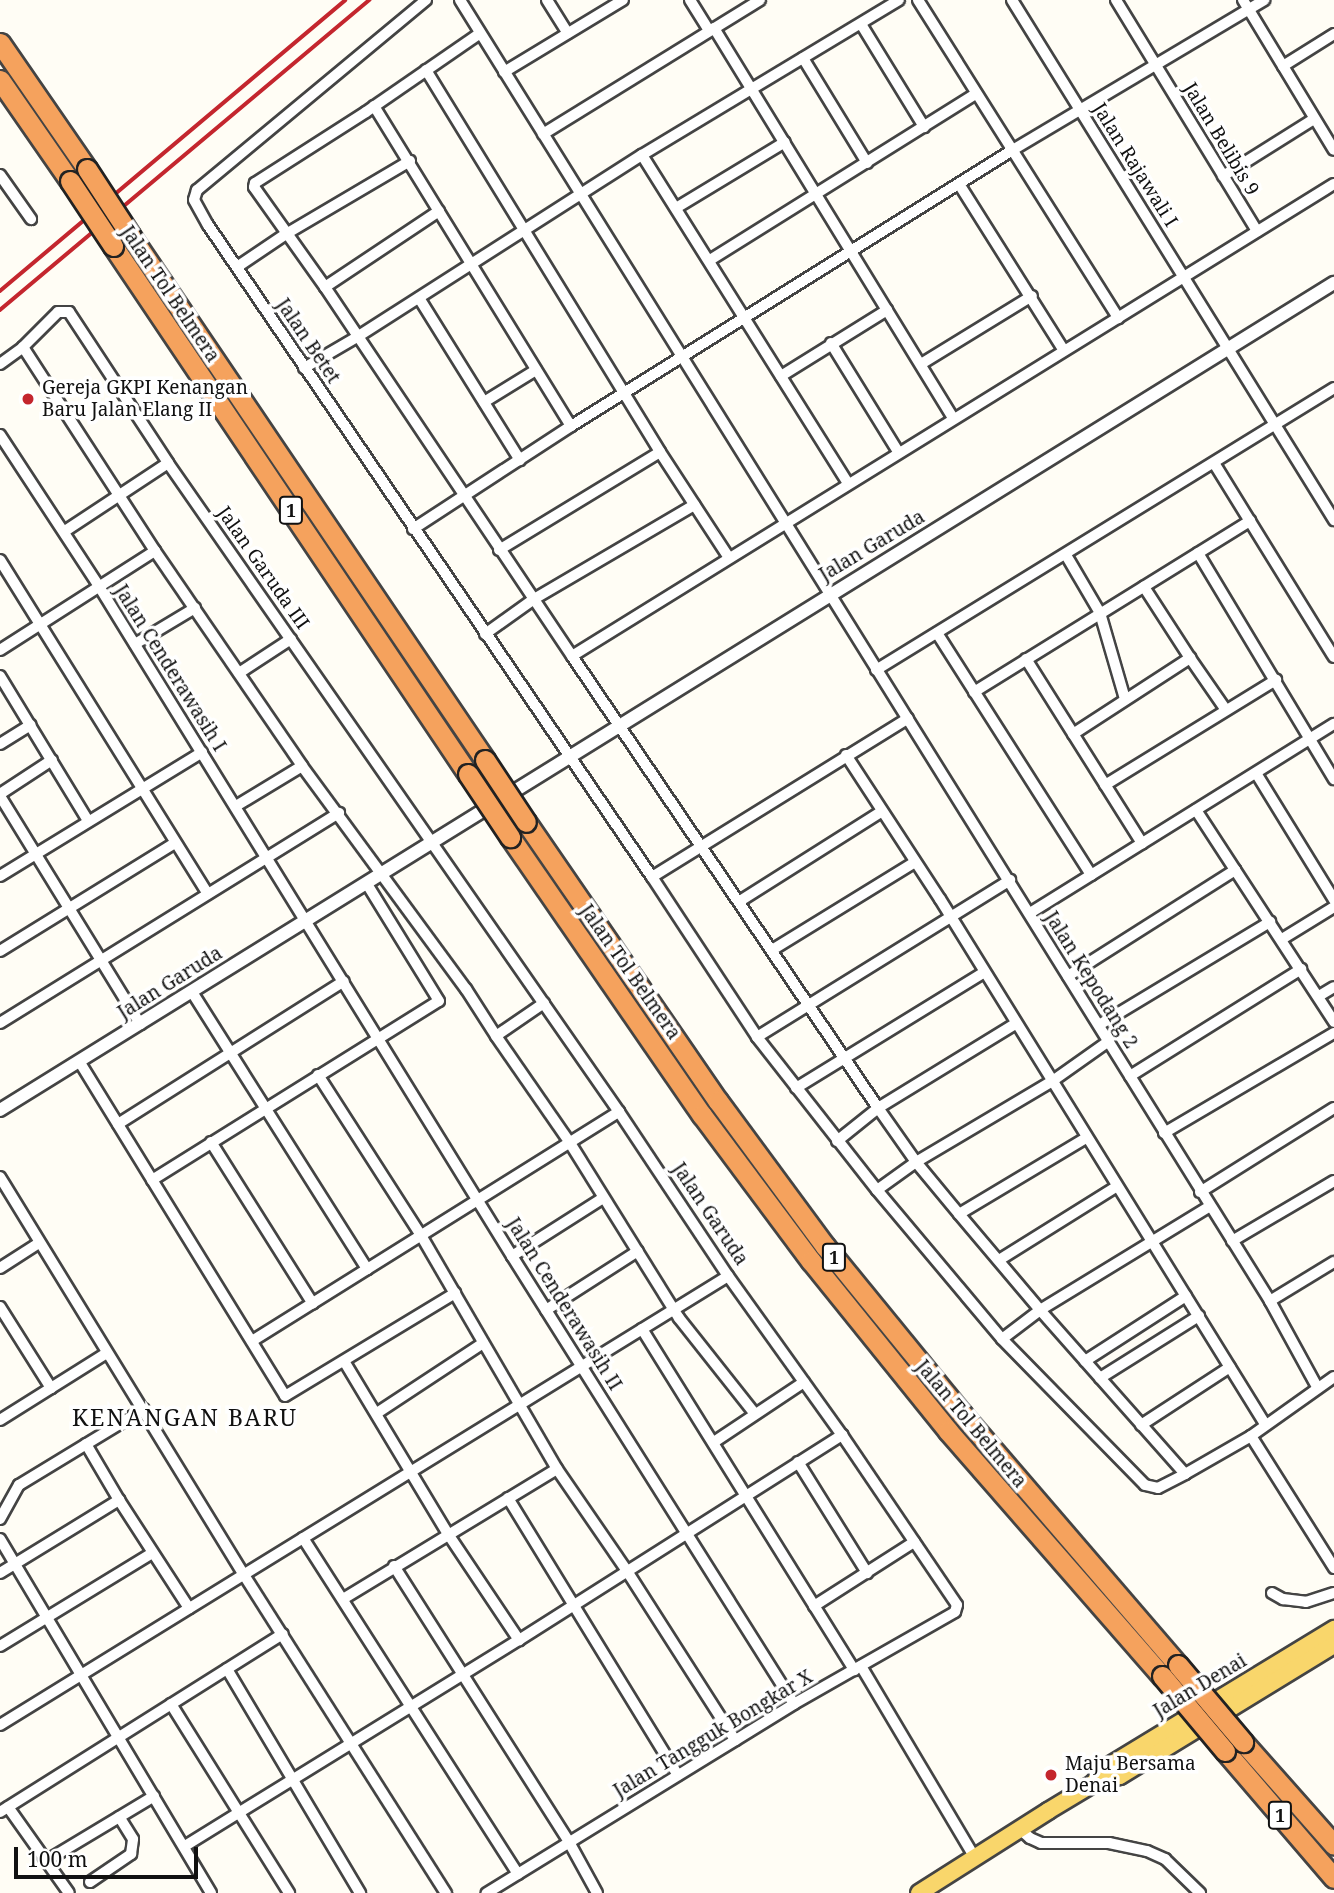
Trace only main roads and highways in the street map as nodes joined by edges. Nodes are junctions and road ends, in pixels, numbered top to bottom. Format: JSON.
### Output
{"nodes":[{"id":1,"x":0,"y":43,"type":"edge"},
{"id":2,"x":0,"y":80,"type":"edge"},
{"id":3,"x":1334,"y":1629,"type":"edge"},
{"id":4,"x":1334,"y":1645,"type":"edge"},
{"id":5,"x":1170,"y":1671,"type":"junction"},
{"id":6,"x":1093,"y":1784,"type":"junction"},
{"id":7,"x":1334,"y":1845,"type":"edge"},
{"id":8,"x":1334,"y":1878,"type":"edge"},
{"id":9,"x":919,"y":1893,"type":"edge"}],
"edges":[{"from":1,"to":5,"type":"highway","name":"Jalan Tol Belmera","number":"1","bridge":true},
{"from":2,"to":5,"type":"highway","name":"Jalan Tol Belmera","number":"1","bridge":true},
{"from":3,"to":6,"type":"main road","name":"Jalan Denai"},
{"from":4,"to":6,"type":"main road","name":"Jalan Denai"},
{"from":5,"to":7,"type":"highway","name":"Jalan Tol Belmera","number":"1","bridge":true},
{"from":5,"to":8,"type":"highway","name":"Jalan Tol Belmera","number":"1","bridge":true},
{"from":6,"to":9,"type":"main road","name":"Jalan Denai"}]}
